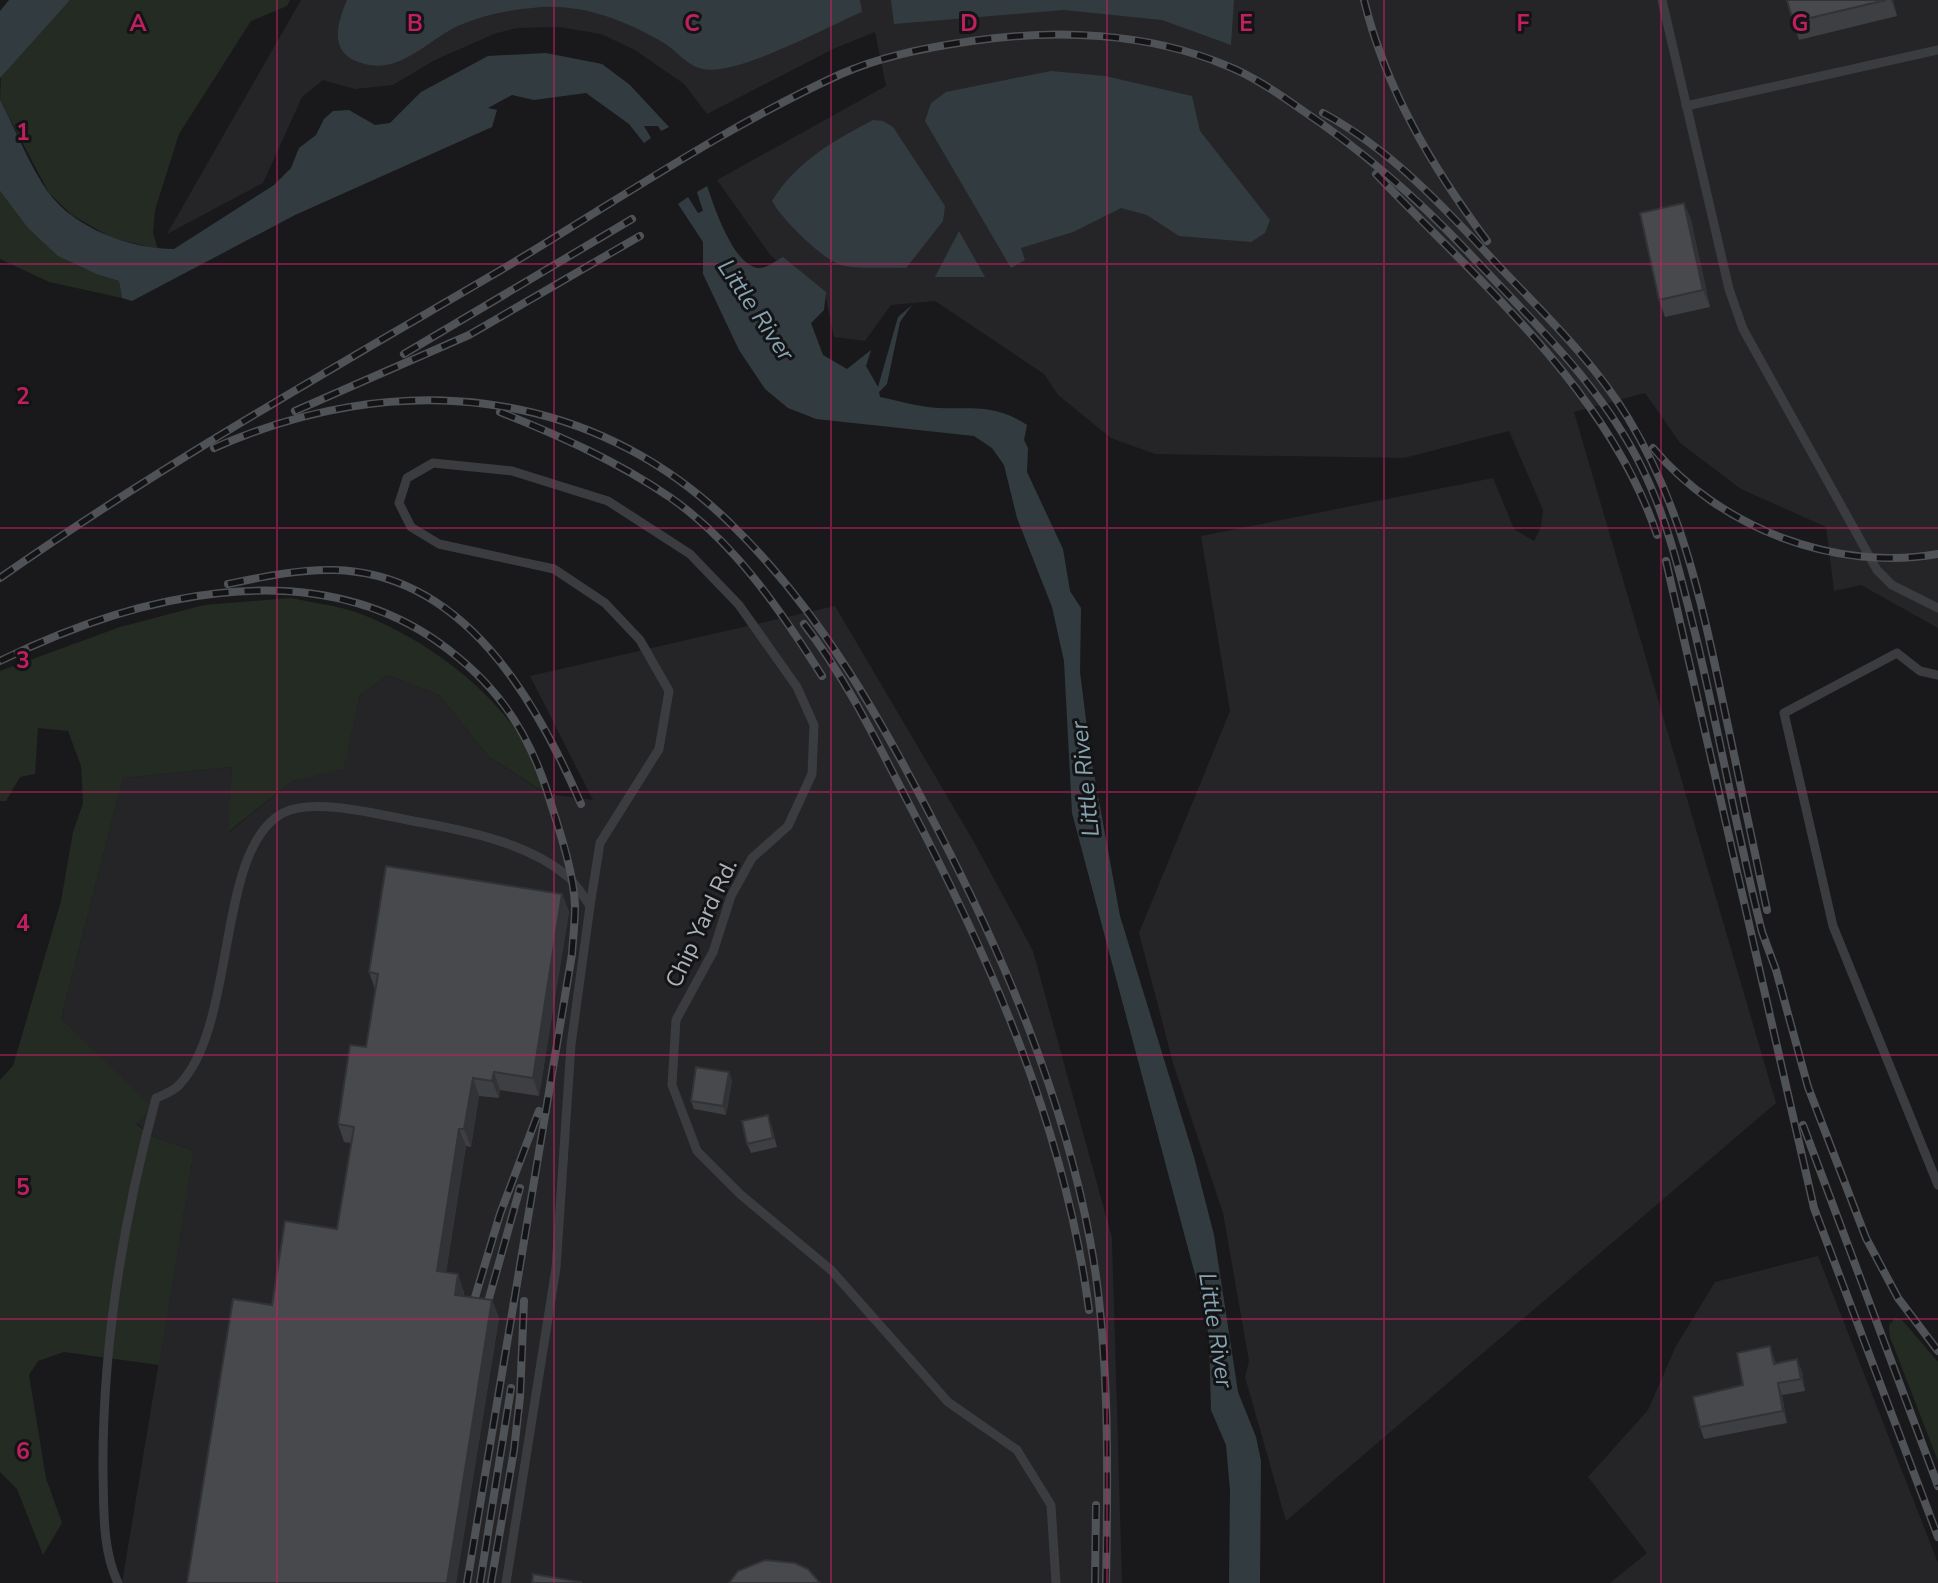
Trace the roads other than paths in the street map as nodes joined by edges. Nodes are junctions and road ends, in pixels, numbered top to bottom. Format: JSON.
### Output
{"nodes":[{"id":1,"x":1662,"y":0,"type":"edge"},
{"id":2,"x":1938,"y":50,"type":"edge"},
{"id":3,"x":1686,"y":106,"type":"junction"},
{"id":4,"x":1938,"y":608,"type":"edge"},
{"id":5,"x":1938,"y":675,"type":"edge"},
{"id":6,"x":590,"y":905,"type":"junction"},
{"id":7,"x":1938,"y":1185,"type":"edge"},
{"id":8,"x":118,"y":1583,"type":"edge"},
{"id":9,"x":506,"y":1583,"type":"edge"},
{"id":10,"x":1056,"y":1583,"type":"edge"}],
"edges":[{"from":1,"to":3,"type":"lane"},
{"from":2,"to":3,"type":"lane"},
{"from":3,"to":4,"type":"lane"},
{"from":5,"to":7,"type":"lane"},
{"from":6,"to":8,"type":"lane"},
{"from":6,"to":9,"type":"lane","name":"Chip Yard Rd."},
{"from":6,"to":10,"type":"lane","name":"Chip Yard Rd."}]}
